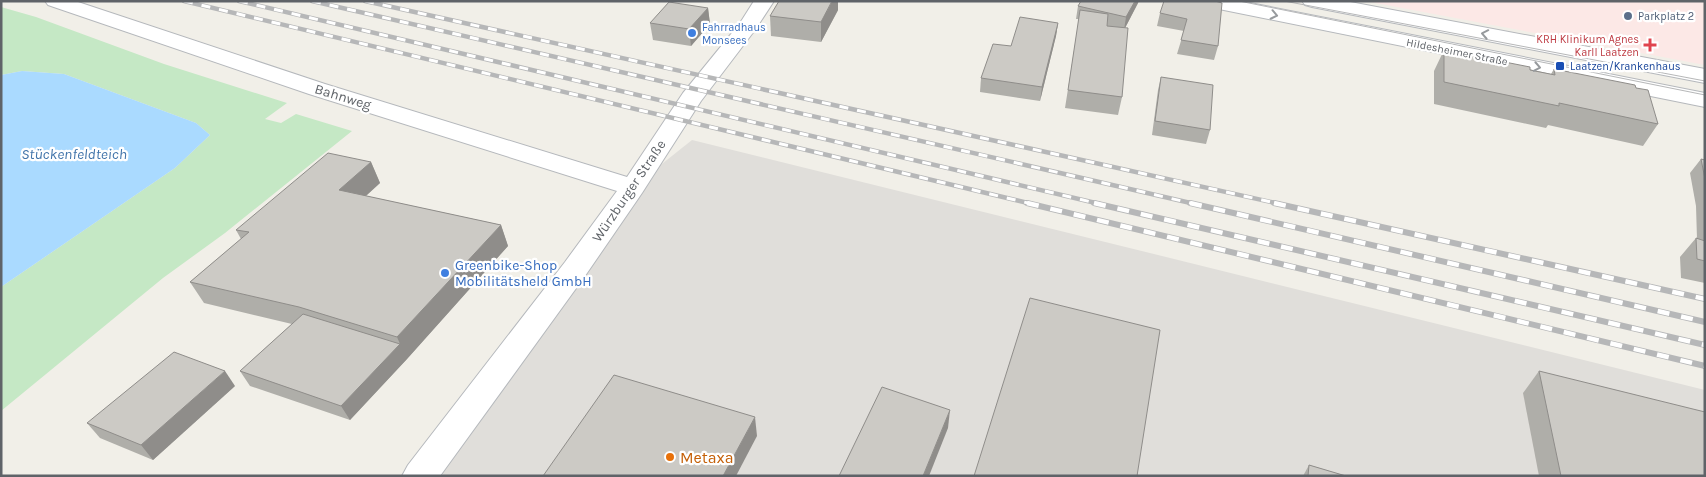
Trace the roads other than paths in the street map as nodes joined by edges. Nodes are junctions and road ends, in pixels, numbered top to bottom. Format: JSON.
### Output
{"nodes":[{"id":1,"x":55,"y":1,"type":"edge"},
{"id":2,"x":764,"y":1,"type":"edge"},
{"id":3,"x":1210,"y":1,"type":"edge"},
{"id":4,"x":1312,"y":1,"type":"edge"},
{"id":5,"x":1705,"y":76,"type":"edge"},
{"id":6,"x":1705,"y":100,"type":"edge"},
{"id":7,"x":634,"y":187,"type":"junction"},
{"id":8,"x":420,"y":476,"type":"edge"}],
"edges":[{"from":1,"to":7,"type":"street","name":"Bahnweg"},
{"from":2,"to":7,"type":"street","name":"Würzburger Straße"},
{"from":3,"to":6,"type":"street","name":"Hildesheimer Straße","one_way":true},
{"from":5,"to":4,"type":"street","name":"Hildesheimer Straße","one_way":true},
{"from":7,"to":8,"type":"street","name":"Würzburger Straße"}]}
